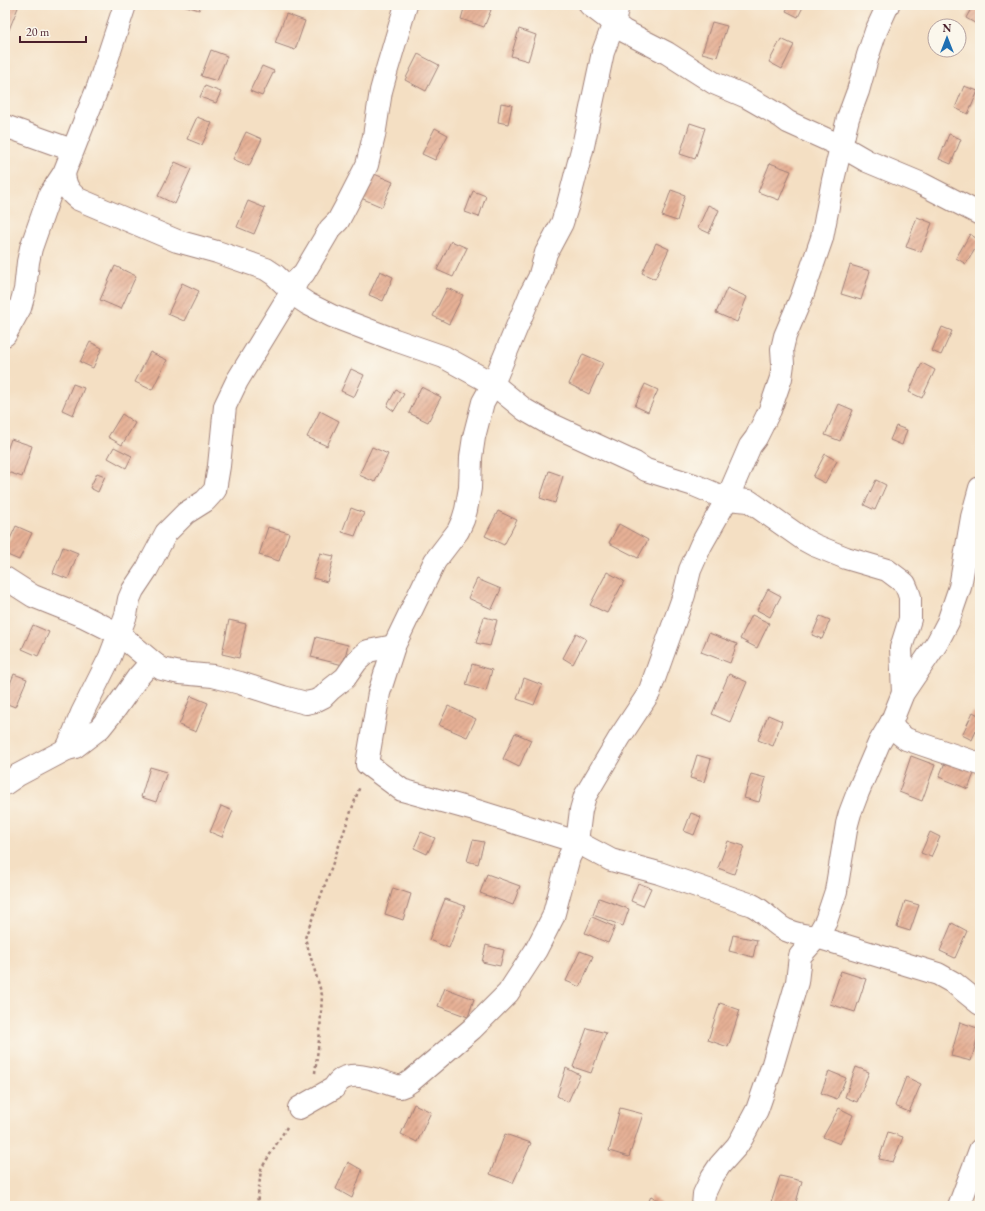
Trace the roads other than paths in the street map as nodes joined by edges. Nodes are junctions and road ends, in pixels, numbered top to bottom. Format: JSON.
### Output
{"nodes":[{"id":1,"x":125,"y":5,"type":"edge"},
{"id":2,"x":406,"y":5,"type":"edge"},
{"id":3,"x":590,"y":5,"type":"edge"},
{"id":4,"x":888,"y":5,"type":"edge"},
{"id":5,"x":616,"y":14,"type":"edge"},
{"id":6,"x":5,"y":126,"type":"edge"},
{"id":7,"x":841,"y":146,"type":"junction"},
{"id":8,"x":72,"y":150,"type":"junction"},
{"id":9,"x":64,"y":174,"type":"junction"},
{"id":10,"x":980,"y":214,"type":"edge"},
{"id":11,"x":292,"y":291,"type":"junction"},
{"id":12,"x":5,"y":335,"type":"edge"},
{"id":13,"x":493,"y":384,"type":"junction"},
{"id":14,"x":980,"y":488,"type":"edge"},
{"id":15,"x":727,"y":499,"type":"junction"},
{"id":16,"x":5,"y":578,"type":"edge"},
{"id":17,"x":119,"y":634,"type":"junction"},
{"id":18,"x":394,"y":646,"type":"junction"},
{"id":19,"x":156,"y":665,"type":"junction"},
{"id":20,"x":903,"y":693,"type":"junction"},
{"id":21,"x":892,"y":723,"type":"junction"},
{"id":22,"x":67,"y":749,"type":"junction"},
{"id":23,"x":980,"y":764,"type":"edge"},
{"id":24,"x":5,"y":784,"type":"edge"},
{"id":25,"x":577,"y":842,"type":"junction"},
{"id":26,"x":817,"y":937,"type":"junction"},
{"id":27,"x":980,"y":1004,"type":"edge"},
{"id":28,"x":299,"y":1108,"type":"road end"},
{"id":29,"x":980,"y":1150,"type":"edge"},
{"id":30,"x":702,"y":1206,"type":"edge"},
{"id":31,"x":959,"y":1206,"type":"edge"}],
"edges":[{"from":1,"to":8,"type":"street"},
{"from":2,"to":11,"type":"street"},
{"from":3,"to":5,"type":"street"},
{"from":4,"to":7,"type":"street"},
{"from":5,"to":7,"type":"street"},
{"from":5,"to":13,"type":"street"},
{"from":6,"to":8,"type":"street"},
{"from":7,"to":10,"type":"street"},
{"from":7,"to":15,"type":"street"},
{"from":8,"to":9,"type":"street"},
{"from":9,"to":11,"type":"street"},
{"from":9,"to":12,"type":"street"},
{"from":11,"to":13,"type":"street"},
{"from":11,"to":17,"type":"street"},
{"from":13,"to":15,"type":"street"},
{"from":13,"to":18,"type":"street"},
{"from":14,"to":20,"type":"street"},
{"from":15,"to":20,"type":"street"},
{"from":15,"to":25,"type":"street"},
{"from":16,"to":17,"type":"street"},
{"from":17,"to":19,"type":"street"},
{"from":17,"to":22,"type":"street"},
{"from":18,"to":19,"type":"street"},
{"from":18,"to":25,"type":"street"},
{"from":19,"to":22,"type":"street"},
{"from":20,"to":21,"type":"street"},
{"from":21,"to":23,"type":"street"},
{"from":21,"to":26,"type":"street"},
{"from":22,"to":24,"type":"street"},
{"from":25,"to":26,"type":"street"},
{"from":25,"to":28,"type":"street"},
{"from":26,"to":27,"type":"street"},
{"from":26,"to":30,"type":"street"},
{"from":29,"to":31,"type":"street"}]}
